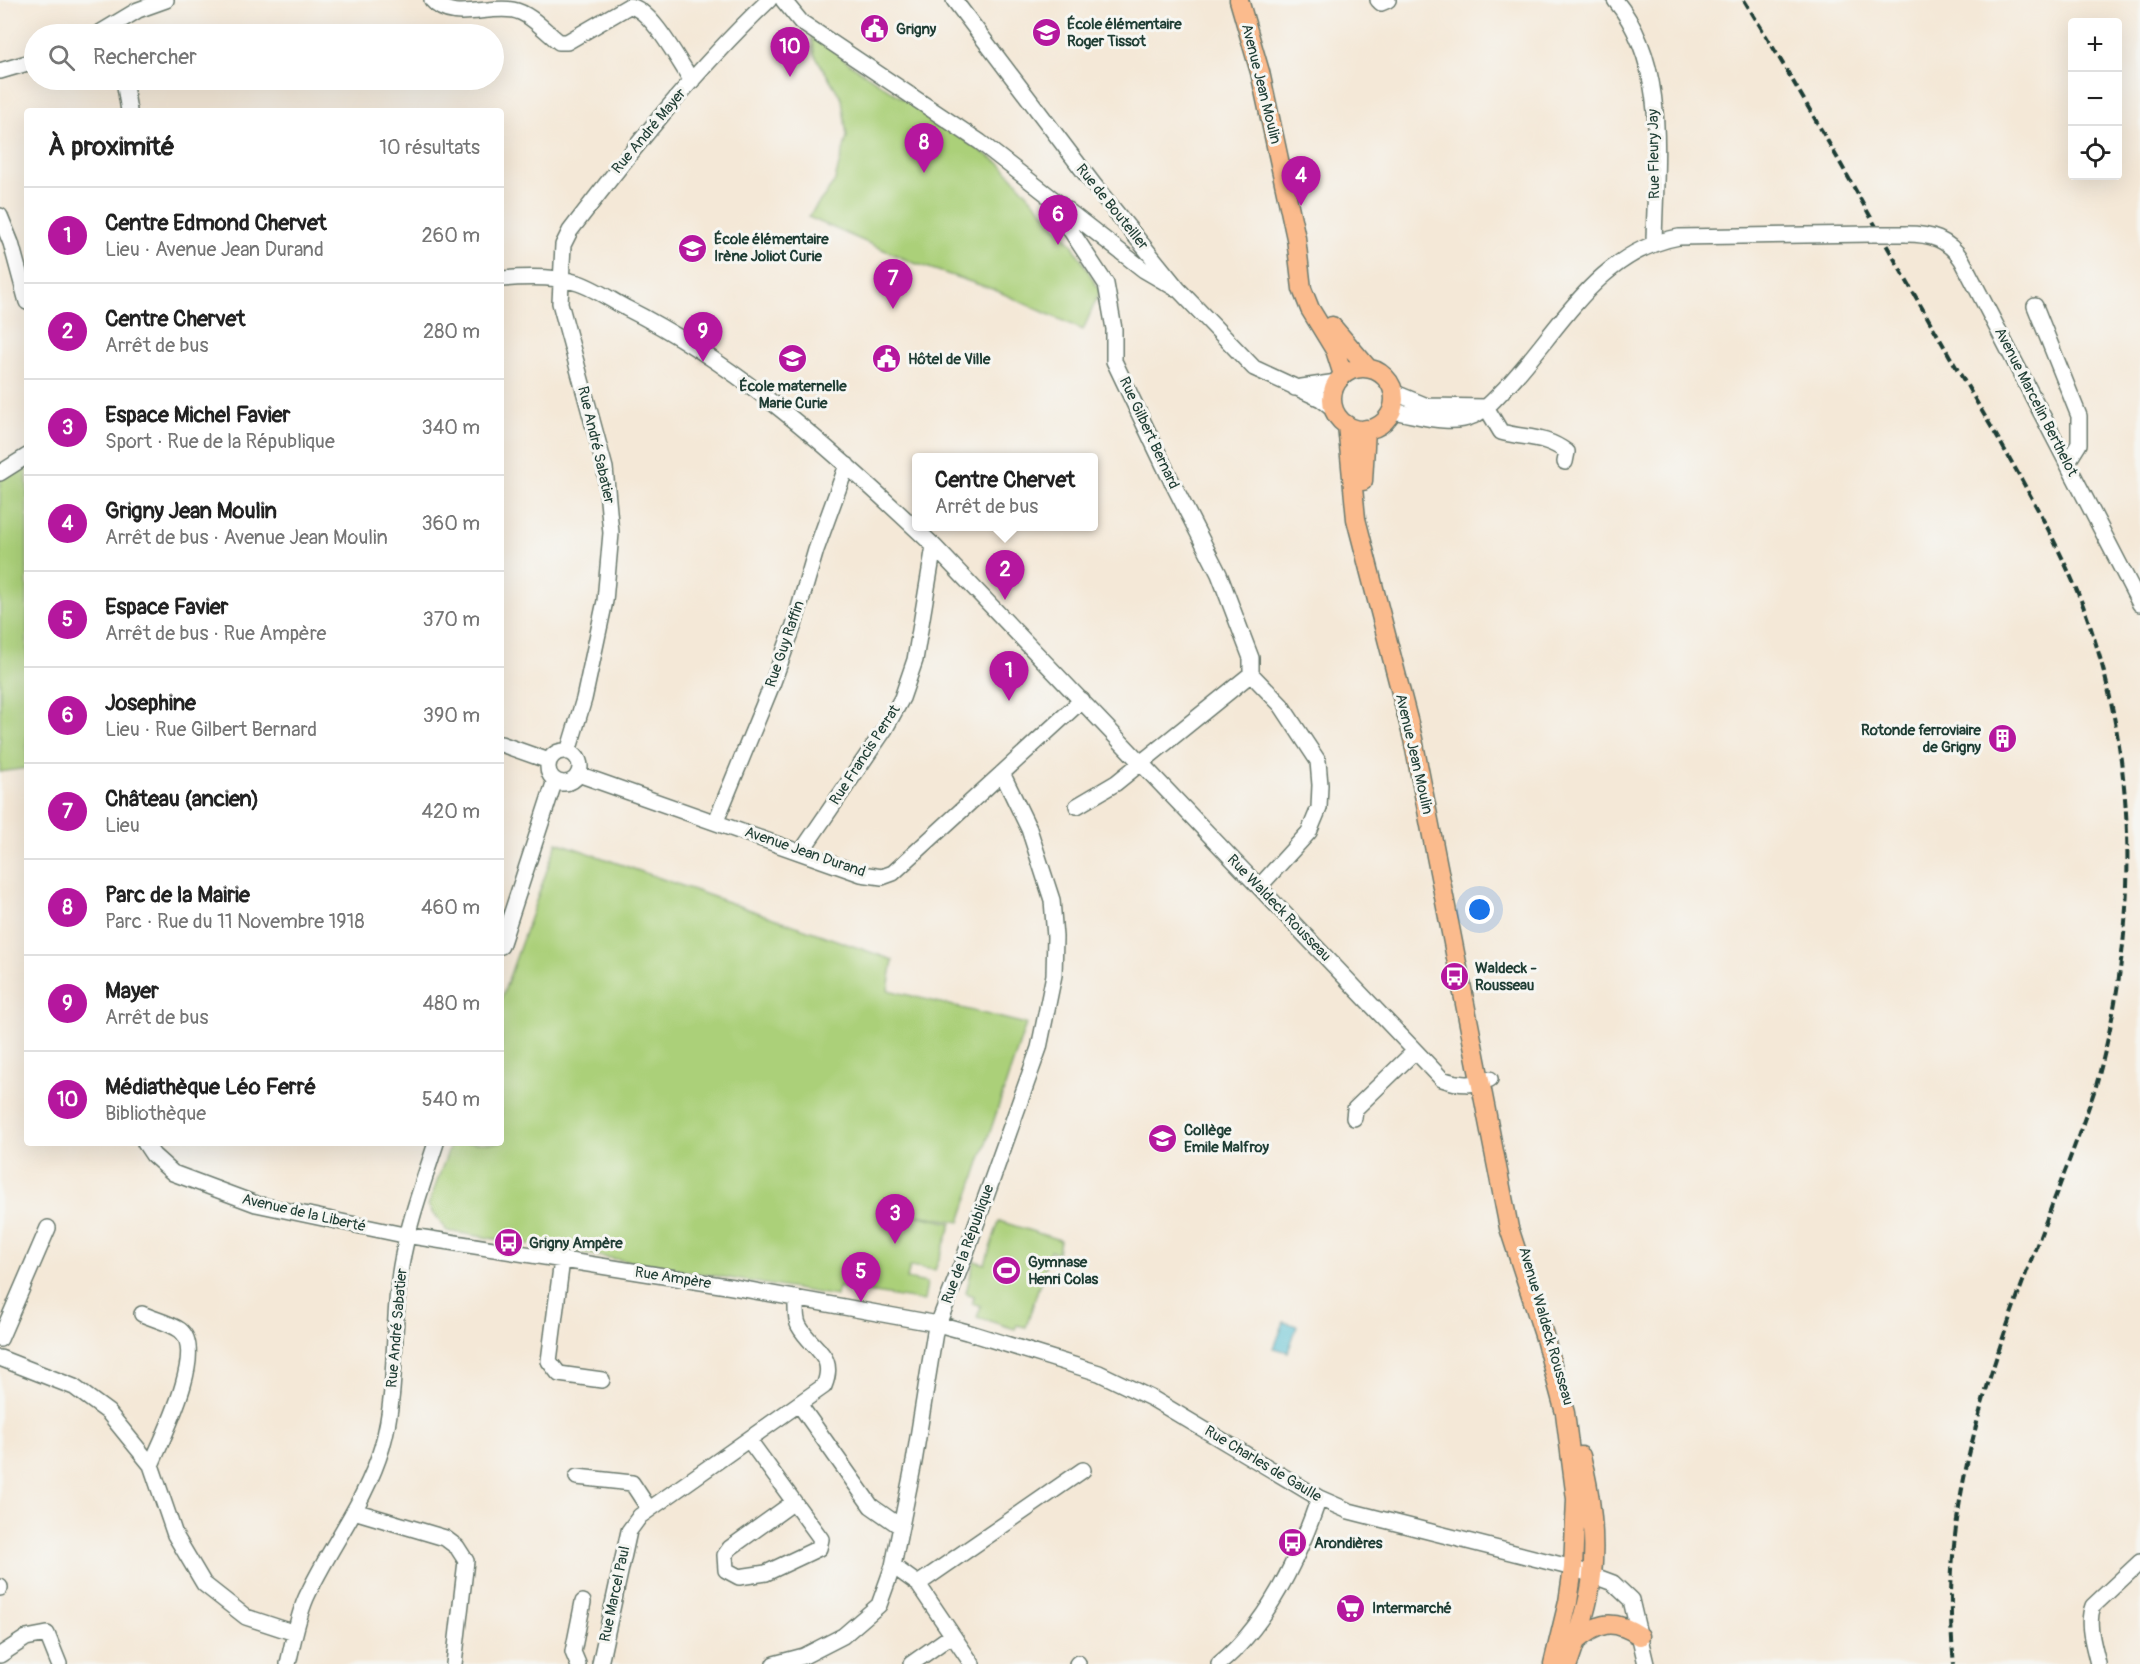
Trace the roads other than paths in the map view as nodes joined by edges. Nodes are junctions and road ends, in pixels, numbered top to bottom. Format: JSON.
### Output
{"nodes":[{"id":1,"x":163,"y":0,"type":"edge"},
{"id":2,"x":432,"y":0,"type":"edge"},
{"id":3,"x":769,"y":0,"type":"edge"},
{"id":4,"x":783,"y":0,"type":"edge"},
{"id":5,"x":954,"y":0,"type":"edge"},
{"id":6,"x":1239,"y":0,"type":"edge"},
{"id":7,"x":1378,"y":0,"type":"edge"},
{"id":8,"x":1388,"y":0,"type":"edge"},
{"id":9,"x":1614,"y":0,"type":"edge"},
{"id":10,"x":122,"y":24,"type":"edge"},
{"id":11,"x":24,"y":64,"type":"edge"},
{"id":12,"x":0,"y":71,"type":"edge"},
{"id":13,"x":692,"y":81,"type":"junction"},
{"id":14,"x":126,"y":90,"type":"edge"},
{"id":15,"x":129,"y":108,"type":"edge"},
{"id":16,"x":1048,"y":196,"type":"junction"},
{"id":17,"x":0,"y":216,"type":"edge"},
{"id":18,"x":1296,"y":238,"type":"junction"},
{"id":19,"x":1654,"y":244,"type":"junction"},
{"id":20,"x":504,"y":279,"type":"edge"},
{"id":21,"x":561,"y":280,"type":"junction"},
{"id":22,"x":1178,"y":289,"type":"junction"},
{"id":23,"x":24,"y":291,"type":"edge"},
{"id":24,"x":2035,"y":306,"type":"dead end"},
{"id":25,"x":1368,"y":368,"type":"junction"},
{"id":26,"x":1340,"y":378,"type":"junction"},
{"id":27,"x":1295,"y":388,"type":"junction"},
{"id":28,"x":1393,"y":392,"type":"junction"},
{"id":29,"x":1486,"y":407,"type":"junction"},
{"id":30,"x":1334,"y":409,"type":"junction"},
{"id":31,"x":1391,"y":411,"type":"junction"},
{"id":32,"x":1347,"y":425,"type":"junction"},
{"id":33,"x":1366,"y":429,"type":"junction"},
{"id":34,"x":24,"y":458,"type":"edge"},
{"id":35,"x":1565,"y":462,"type":"dead end"},
{"id":36,"x":2067,"y":463,"type":"junction"},
{"id":37,"x":847,"y":465,"type":"junction"},
{"id":38,"x":0,"y":473,"type":"edge"},
{"id":39,"x":912,"y":526,"type":"edge"},
{"id":40,"x":918,"y":531,"type":"edge"},
{"id":41,"x":934,"y":546,"type":"junction"},
{"id":42,"x":2140,"y":604,"type":"edge"},
{"id":43,"x":1251,"y":674,"type":"junction"},
{"id":44,"x":1082,"y":700,"type":"junction"},
{"id":45,"x":504,"y":745,"type":"edge"},
{"id":46,"x":568,"y":752,"type":"junction"},
{"id":47,"x":549,"y":761,"type":"junction"},
{"id":48,"x":1140,"y":765,"type":"junction"},
{"id":49,"x":1002,"y":773,"type":"junction"},
{"id":50,"x":578,"y":774,"type":"junction"},
{"id":51,"x":555,"y":780,"type":"junction"},
{"id":52,"x":1077,"y":806,"type":"dead end"},
{"id":53,"x":716,"y":821,"type":"junction"},
{"id":54,"x":801,"y":852,"type":"junction"},
{"id":55,"x":1259,"y":887,"type":"junction"},
{"id":56,"x":504,"y":937,"type":"edge"},
{"id":57,"x":1415,"y":1051,"type":"junction"},
{"id":58,"x":1485,"y":1082,"type":"junction"},
{"id":59,"x":1354,"y":1118,"type":"dead end"},
{"id":60,"x":148,"y":1146,"type":"edge"},
{"id":61,"x":435,"y":1146,"type":"edge"},
{"id":62,"x":48,"y":1228,"type":"dead end"},
{"id":63,"x":408,"y":1235,"type":"junction"},
{"id":64,"x":562,"y":1260,"type":"junction"},
{"id":65,"x":795,"y":1298,"type":"junction"},
{"id":66,"x":142,"y":1314,"type":"dead end"},
{"id":67,"x":938,"y":1324,"type":"junction"},
{"id":68,"x":0,"y":1339,"type":"edge"},
{"id":69,"x":0,"y":1358,"type":"edge"},
{"id":70,"x":602,"y":1380,"type":"dead end"},
{"id":71,"x":799,"y":1404,"type":"junction"},
{"id":72,"x":749,"y":1440,"type":"junction"},
{"id":73,"x":151,"y":1465,"type":"junction"},
{"id":74,"x":1083,"y":1470,"type":"dead end"},
{"id":75,"x":577,"y":1477,"type":"dead end"},
{"id":76,"x":1319,"y":1498,"type":"junction"},
{"id":77,"x":794,"y":1502,"type":"junction"},
{"id":78,"x":650,"y":1509,"type":"junction"},
{"id":79,"x":354,"y":1511,"type":"junction"},
{"id":80,"x":901,"y":1527,"type":"junction"},
{"id":81,"x":2140,"y":1562,"type":"edge"},
{"id":82,"x":893,"y":1566,"type":"junction"},
{"id":83,"x":1573,"y":1568,"type":"junction"},
{"id":84,"x":1592,"y":1574,"type":"junction"},
{"id":85,"x":918,"y":1584,"type":"junction"},
{"id":86,"x":583,"y":1602,"type":"dead end"},
{"id":87,"x":295,"y":1633,"type":"junction"},
{"id":88,"x":952,"y":1635,"type":"junction"},
{"id":89,"x":1640,"y":1636,"type":"junction"},
{"id":90,"x":1575,"y":1642,"type":"junction"},
{"id":91,"x":0,"y":1655,"type":"edge"},
{"id":92,"x":58,"y":1664,"type":"edge"},
{"id":93,"x":288,"y":1664,"type":"edge"},
{"id":94,"x":454,"y":1664,"type":"edge"},
{"id":95,"x":578,"y":1664,"type":"edge"},
{"id":96,"x":600,"y":1664,"type":"edge"},
{"id":97,"x":774,"y":1664,"type":"edge"},
{"id":98,"x":911,"y":1664,"type":"edge"},
{"id":99,"x":972,"y":1664,"type":"edge"},
{"id":100,"x":1219,"y":1664,"type":"edge"},
{"id":101,"x":1553,"y":1664,"type":"edge"},
{"id":102,"x":1568,"y":1664,"type":"edge"},
{"id":103,"x":1646,"y":1664,"type":"edge"},
{"id":104,"x":2098,"y":1664,"type":"edge"}],
"edges":[{"from":1,"to":10,"type":"street"},
{"from":2,"to":13,"type":"street"},
{"from":3,"to":13,"type":"street","name":"Rue André Mayer"},
{"from":4,"to":16,"type":"street"},
{"from":5,"to":22,"type":"street","name":"Rue de Bouteiller"},
{"from":6,"to":18,"type":"main road","name":"Avenue Jean Moulin"},
{"from":7,"to":8,"type":"street"},
{"from":9,"to":19,"type":"street","name":"Rue Fleury Jay"},
{"from":11,"to":12,"type":"street"},
{"from":13,"to":21,"type":"street","name":"Rue André Mayer"},
{"from":14,"to":15,"type":"street"},
{"from":16,"to":22,"type":"street"},
{"from":16,"to":43,"type":"street","name":"Rue Gilbert Bernard"},
{"from":17,"to":23,"type":"street"},
{"from":18,"to":25,"type":"main road","name":"Avenue Jean Moulin"},
{"from":18,"to":26,"type":"main road","name":"Avenue Jean Moulin"},
{"from":19,"to":29,"type":"street"},
{"from":19,"to":36,"type":"street","name":"Avenue Marcelin Berthelot","bridge":true},
{"from":20,"to":21,"type":"street","name":"Rue Waldeck Rousseau"},
{"from":21,"to":37,"type":"street","name":"Rue Waldeck Rousseau"},
{"from":21,"to":46,"type":"street","name":"Rue André Sabatier"},
{"from":22,"to":27,"type":"street","name":"Rue de Bouteiller"},
{"from":24,"to":36,"type":"street"},
{"from":25,"to":26,"type":"main road"},
{"from":25,"to":28,"type":"main road"},
{"from":26,"to":27,"type":"street"},
{"from":26,"to":30,"type":"main road"},
{"from":27,"to":30,"type":"street","name":"Rue de Bouteiller"},
{"from":28,"to":29,"type":"street"},
{"from":28,"to":31,"type":"main road"},
{"from":29,"to":31,"type":"street"},
{"from":29,"to":35,"type":"street"},
{"from":30,"to":32,"type":"main road"},
{"from":31,"to":33,"type":"main road"},
{"from":32,"to":33,"type":"main road"},
{"from":32,"to":58,"type":"main road","name":"Avenue Jean Moulin"},
{"from":33,"to":58,"type":"main road","name":"Avenue Jean Moulin"},
{"from":34,"to":38,"type":"street"},
{"from":36,"to":42,"type":"street","name":"Avenue Marcelin Berthelot"},
{"from":37,"to":39,"type":"street","name":"Rue Waldeck Rousseau"},
{"from":37,"to":53,"type":"street","name":"Rue Guy Raffin"},
{"from":40,"to":41,"type":"street","name":"Rue Waldeck Rousseau"},
{"from":41,"to":44,"type":"street","name":"Rue Waldeck Rousseau"},
{"from":41,"to":54,"type":"street","name":"Rue Francis Perrat"},
{"from":43,"to":48,"type":"street"},
{"from":43,"to":55,"type":"street"},
{"from":44,"to":48,"type":"street","name":"Rue Waldeck Rousseau"},
{"from":44,"to":49,"type":"street","name":"Avenue Jean Durand"},
{"from":45,"to":47,"type":"street"},
{"from":46,"to":47,"type":"street"},
{"from":46,"to":50,"type":"street"},
{"from":47,"to":51,"type":"street"},
{"from":48,"to":52,"type":"street"},
{"from":48,"to":55,"type":"street","name":"Rue Waldeck Rousseau"},
{"from":49,"to":54,"type":"street","name":"Avenue Jean Durand"},
{"from":49,"to":67,"type":"street","name":"Rue de la République"},
{"from":50,"to":51,"type":"street"},
{"from":50,"to":53,"type":"street","name":"Avenue Jean Durand"},
{"from":51,"to":56,"type":"street"},
{"from":53,"to":54,"type":"street","name":"Avenue Jean Durand"},
{"from":55,"to":57,"type":"street","name":"Rue Waldeck Rousseau"},
{"from":57,"to":58,"type":"street","name":"Rue Waldeck Rousseau"},
{"from":57,"to":59,"type":"street"},
{"from":58,"to":83,"type":"main road","name":"Avenue Waldeck Rousseau"},
{"from":58,"to":84,"type":"main road","name":"Avenue Waldeck Rousseau"},
{"from":60,"to":63,"type":"street","name":"Avenue de la Liberté"},
{"from":61,"to":63,"type":"street","name":"Rue André Sabatier"},
{"from":62,"to":68,"type":"street"},
{"from":63,"to":64,"type":"street","name":"Rue Ampère"},
{"from":63,"to":79,"type":"street","name":"Rue André Sabatier"},
{"from":64,"to":65,"type":"street","name":"Rue Ampère"},
{"from":64,"to":70,"type":"street"},
{"from":65,"to":67,"type":"street","name":"Rue Ampère"},
{"from":65,"to":71,"type":"street","name":"Rue Marcel Paul"},
{"from":66,"to":73,"type":"street"},
{"from":67,"to":76,"type":"street","name":"Rue Charles de Gaulle"},
{"from":67,"to":80,"type":"street","name":"Rue de la République"},
{"from":69,"to":73,"type":"street"},
{"from":71,"to":72,"type":"street","name":"Rue Marcel Paul"},
{"from":71,"to":80,"type":"street"},
{"from":72,"to":77,"type":"street"},
{"from":72,"to":78,"type":"street","name":"Rue Marcel Paul"},
{"from":73,"to":87,"type":"street"},
{"from":74,"to":85,"type":"street"},
{"from":75,"to":78,"type":"street"},
{"from":76,"to":83,"type":"street","name":"Rue Charles de Gaulle"},
{"from":76,"to":100,"type":"street"},
{"from":77,"to":77,"type":"street"},
{"from":78,"to":96,"type":"street","name":"Rue Marcel Paul"},
{"from":79,"to":87,"type":"street","name":"Rue André Sabatier"},
{"from":79,"to":94,"type":"street"},
{"from":80,"to":82,"type":"street","name":"Rue de la République"},
{"from":81,"to":104,"type":"street"},
{"from":82,"to":85,"type":"street"},
{"from":82,"to":97,"type":"street","name":"Rue de la République"},
{"from":83,"to":84,"type":"street","name":"Rue Charles de Gaulle"},
{"from":83,"to":101,"type":"main road","name":"Avenue Waldeck Rousseau"},
{"from":84,"to":89,"type":"street","name":"Rue Charles de Gaulle"},
{"from":84,"to":90,"type":"main road","name":"Avenue Waldeck Rousseau"},
{"from":85,"to":88,"type":"street"},
{"from":86,"to":95,"type":"street"},
{"from":87,"to":93,"type":"street","name":"Rue André Sabatier"},
{"from":88,"to":98,"type":"street"},
{"from":88,"to":99,"type":"street"},
{"from":89,"to":90,"type":"main road"},
{"from":89,"to":103,"type":"street","name":"Rue Charles de Gaulle"},
{"from":90,"to":102,"type":"main road","name":"Avenue Waldeck Rousseau"},
{"from":91,"to":92,"type":"street"}]}
